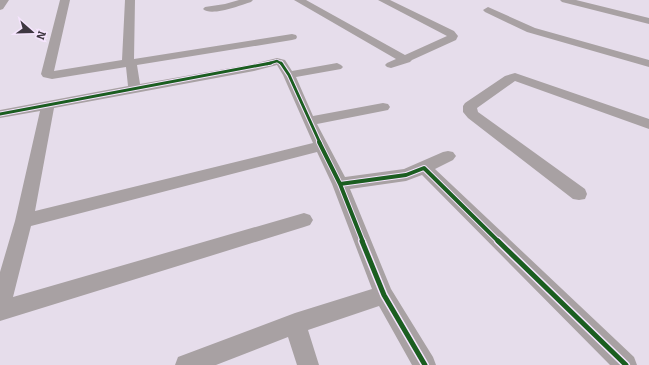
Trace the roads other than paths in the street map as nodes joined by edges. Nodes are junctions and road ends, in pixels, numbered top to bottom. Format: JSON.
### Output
{"nodes":[{"id":1,"x":4,"y":0,"type":"edge"},
{"id":2,"x":65,"y":0,"type":"edge"},
{"id":3,"x":248,"y":0,"type":"edge"},
{"id":4,"x":318,"y":0,"type":"edge"},
{"id":5,"x":383,"y":0,"type":"edge"},
{"id":6,"x":565,"y":0,"type":"edge"},
{"id":7,"x":132,"y":1,"type":"edge"},
{"id":8,"x":302,"y":2,"type":"edge"},
{"id":9,"x":0,"y":7,"type":"edge"},
{"id":10,"x":208,"y":9,"type":"dead end"},
{"id":11,"x":488,"y":10,"type":"dead end"},
{"id":12,"x":649,"y":21,"type":"edge"},
{"id":13,"x":292,"y":37,"type":"dead end"},
{"id":14,"x":406,"y":60,"type":"junction"},
{"id":15,"x":130,"y":63,"type":"junction"},
{"id":16,"x":649,"y":64,"type":"edge"},
{"id":17,"x":391,"y":65,"type":"dead end"},
{"id":18,"x":337,"y":67,"type":"dead end"},
{"id":19,"x":289,"y":75,"type":"junction"},
{"id":20,"x":135,"y":90,"type":"junction"},
{"id":21,"x":48,"y":104,"type":"junction"},
{"id":22,"x":383,"y":107,"type":"dead end"},
{"id":23,"x":0,"y":114,"type":"edge"},
{"id":24,"x":309,"y":121,"type":"junction"},
{"id":25,"x":649,"y":124,"type":"edge"},
{"id":26,"x":322,"y":146,"type":"junction"},
{"id":27,"x":448,"y":156,"type":"dead end"},
{"id":28,"x":424,"y":168,"type":"junction"},
{"id":29,"x":340,"y":184,"type":"junction"},
{"id":30,"x":579,"y":194,"type":"dead end"},
{"id":31,"x":304,"y":220,"type":"dead end"},
{"id":32,"x":24,"y":221,"type":"junction"},
{"id":33,"x":384,"y":295,"type":"junction"},
{"id":34,"x":0,"y":306,"type":"edge"},
{"id":35,"x":0,"y":311,"type":"edge"},
{"id":36,"x":295,"y":324,"type":"junction"},
{"id":37,"x":186,"y":365,"type":"edge"},
{"id":38,"x":308,"y":365,"type":"edge"},
{"id":39,"x":425,"y":365,"type":"edge"},
{"id":40,"x":626,"y":365,"type":"edge"}],
"edges":[{"from":1,"to":9,"type":"street"},
{"from":2,"to":15,"type":"street"},
{"from":3,"to":10,"type":"street"},
{"from":4,"to":8,"type":"street"},
{"from":5,"to":14,"type":"street"},
{"from":6,"to":12,"type":"street"},
{"from":7,"to":15,"type":"street"},
{"from":8,"to":14,"type":"street"},
{"from":11,"to":16,"type":"street"},
{"from":13,"to":15,"type":"street"},
{"from":14,"to":17,"type":"street"},
{"from":15,"to":20,"type":"street"},
{"from":18,"to":19,"type":"street"},
{"from":19,"to":20,"type":"street"},
{"from":19,"to":24,"type":"street"},
{"from":20,"to":21,"type":"street"},
{"from":21,"to":23,"type":"street"},
{"from":21,"to":32,"type":"street"},
{"from":22,"to":24,"type":"street"},
{"from":24,"to":26,"type":"street"},
{"from":25,"to":30,"type":"street"},
{"from":26,"to":29,"type":"street"},
{"from":26,"to":32,"type":"street"},
{"from":27,"to":28,"type":"street"},
{"from":28,"to":29,"type":"street"},
{"from":28,"to":40,"type":"street"},
{"from":29,"to":33,"type":"street"},
{"from":31,"to":35,"type":"street"},
{"from":32,"to":34,"type":"street"},
{"from":33,"to":36,"type":"street"},
{"from":33,"to":39,"type":"street"},
{"from":36,"to":37,"type":"street"},
{"from":36,"to":38,"type":"street"}]}
